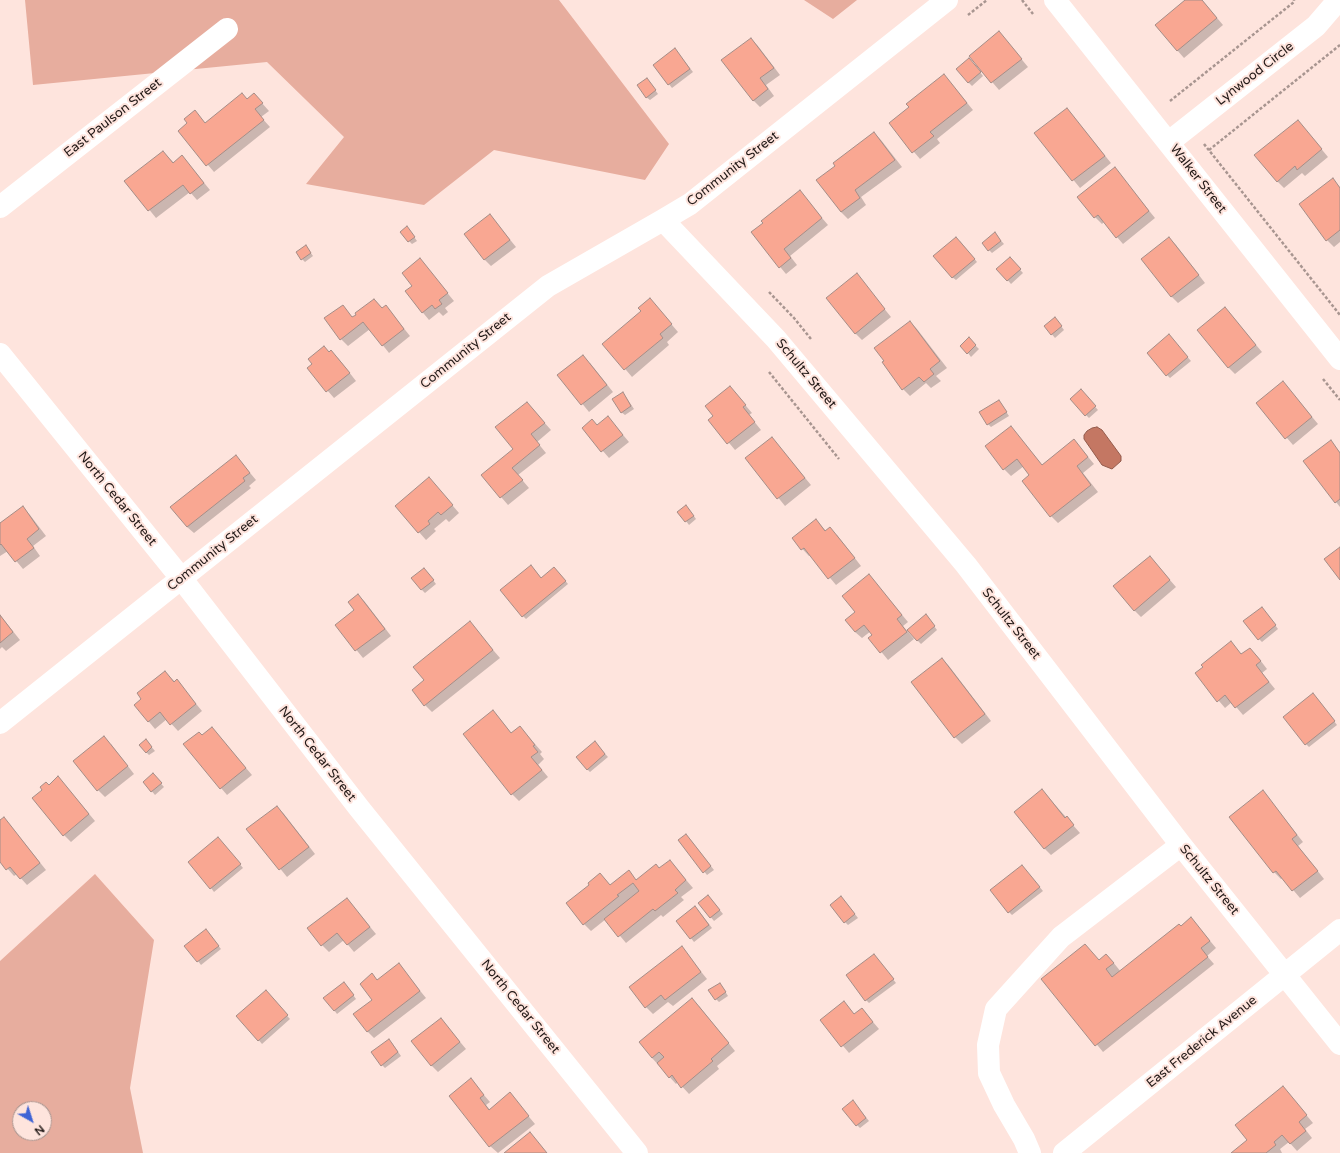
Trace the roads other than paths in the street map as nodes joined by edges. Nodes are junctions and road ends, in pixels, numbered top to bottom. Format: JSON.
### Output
{"nodes":[{"id":1,"x":947,"y":0,"type":"edge"},
{"id":2,"x":1055,"y":0,"type":"edge"},
{"id":3,"x":1336,"y":0,"type":"edge"},
{"id":4,"x":227,"y":29,"type":"dead end"},
{"id":5,"x":1169,"y":142,"type":"junction"},
{"id":6,"x":0,"y":207,"type":"edge"},
{"id":7,"x":663,"y":220,"type":"junction"},
{"id":8,"x":0,"y":354,"type":"edge"},
{"id":9,"x":1340,"y":359,"type":"edge"},
{"id":10,"x":181,"y":578,"type":"junction"},
{"id":11,"x":0,"y":723,"type":"edge"},
{"id":12,"x":1181,"y":845,"type":"junction"},
{"id":13,"x":1340,"y":930,"type":"edge"},
{"id":14,"x":1285,"y":975,"type":"junction"},
{"id":15,"x":1340,"y":1044,"type":"edge"},
{"id":16,"x":637,"y":1153,"type":"edge"},
{"id":17,"x":1030,"y":1153,"type":"edge"},
{"id":18,"x":1064,"y":1153,"type":"edge"}],
"edges":[{"from":1,"to":7,"type":"street","name":"Community Street"},
{"from":2,"to":5,"type":"street","name":"Walker Street"},
{"from":3,"to":5,"type":"street","name":"Lynwood Circle"},
{"from":4,"to":6,"type":"street","name":"East Paulson Street"},
{"from":5,"to":9,"type":"street","name":"Walker Street"},
{"from":7,"to":10,"type":"street","name":"Community Street"},
{"from":7,"to":12,"type":"street","name":"Schultz Street"},
{"from":8,"to":10,"type":"street","name":"North Cedar Street"},
{"from":10,"to":11,"type":"street","name":"Community Street"},
{"from":10,"to":16,"type":"street","name":"North Cedar Street"},
{"from":12,"to":14,"type":"street","name":"Schultz Street"},
{"from":12,"to":17,"type":"street"},
{"from":13,"to":14,"type":"street","name":"East Frederick Avenue"},
{"from":14,"to":15,"type":"street","name":"Schultz Street"},
{"from":14,"to":18,"type":"street","name":"East Frederick Avenue"}]}
